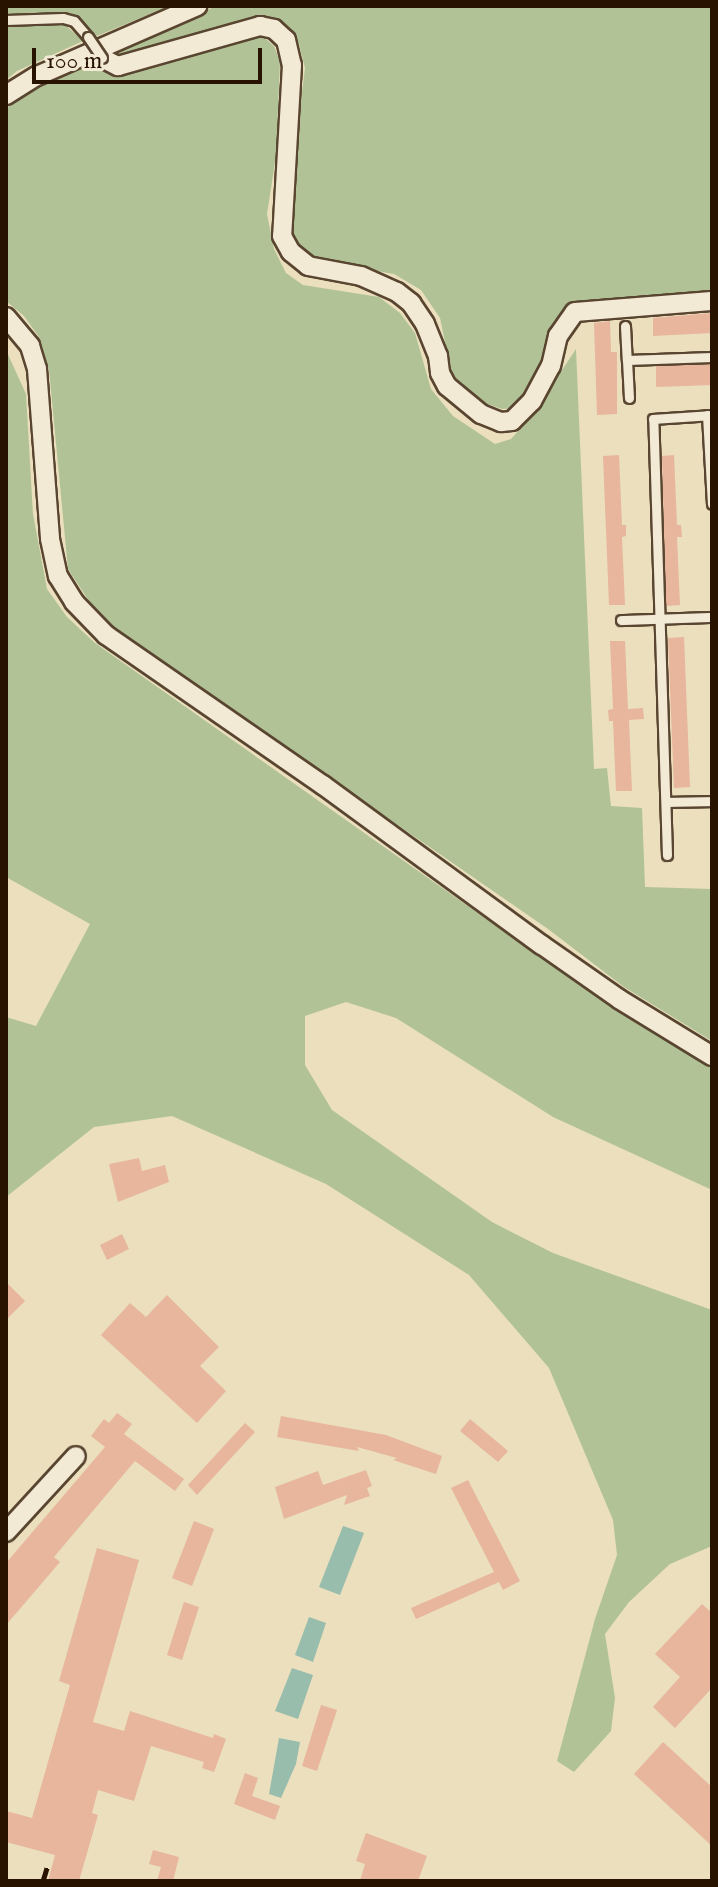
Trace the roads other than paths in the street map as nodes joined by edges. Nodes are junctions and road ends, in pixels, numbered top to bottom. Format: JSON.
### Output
{"nodes":[{"id":1,"x":197,"y":6,"type":"edge"},
{"id":2,"x":6,"y":20,"type":"edge"},
{"id":3,"x":102,"y":58,"type":"joint"},
{"id":4,"x":6,"y":95,"type":"edge"},
{"id":5,"x":712,"y":301,"type":"edge"},
{"id":6,"x":6,"y":317,"type":"edge"},
{"id":7,"x":625,"y":326,"type":"dead end"},
{"id":8,"x":712,"y":357,"type":"edge"},
{"id":9,"x":627,"y":360,"type":"junction"},
{"id":10,"x":629,"y":398,"type":"dead end"},
{"id":11,"x":709,"y":415,"type":"edge"},
{"id":12,"x":712,"y":504,"type":"edge"},
{"id":13,"x":712,"y":617,"type":"edge"},
{"id":14,"x":660,"y":619,"type":"junction"},
{"id":15,"x":621,"y":620,"type":"dead end"},
{"id":16,"x":712,"y":801,"type":"edge"},
{"id":17,"x":668,"y":802,"type":"junction"},
{"id":18,"x":667,"y":855,"type":"dead end"},
{"id":19,"x":712,"y":1056,"type":"edge"},
{"id":20,"x":76,"y":1456,"type":"dead end"},
{"id":21,"x":6,"y":1532,"type":"edge"}],
"edges":[{"from":1,"to":4,"type":"street"},
{"from":2,"to":3,"type":"lane","bridge":true},
{"from":3,"to":5,"type":"street"},
{"from":6,"to":19,"type":"street"},
{"from":7,"to":9,"type":"lane"},
{"from":8,"to":9,"type":"lane"},
{"from":9,"to":10,"type":"lane"},
{"from":11,"to":12,"type":"lane"},
{"from":11,"to":14,"type":"lane"},
{"from":13,"to":14,"type":"lane"},
{"from":14,"to":15,"type":"lane"},
{"from":14,"to":17,"type":"lane"},
{"from":16,"to":17,"type":"lane"},
{"from":17,"to":18,"type":"lane"},
{"from":20,"to":21,"type":"street"}]}
